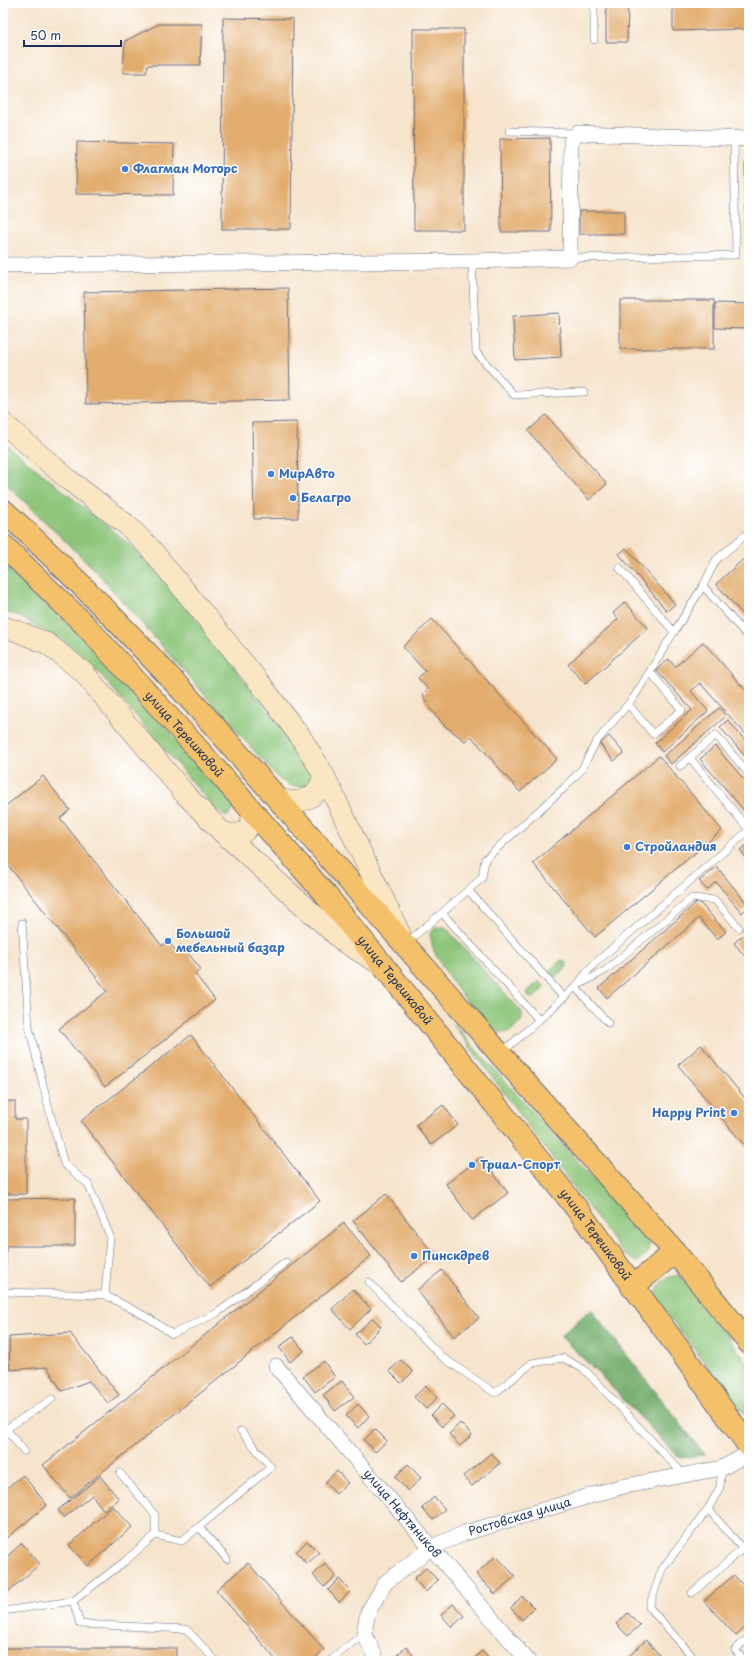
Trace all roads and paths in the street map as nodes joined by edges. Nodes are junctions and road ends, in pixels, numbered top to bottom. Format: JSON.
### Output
{"nodes":[{"id":1,"x":594,"y":3,"type":"edge"},
{"id":2,"x":594,"y":40,"type":"dead end"},
{"id":3,"x":509,"y":131,"type":"dead end"},
{"id":4,"x":578,"y":133,"type":"junction"},
{"id":5,"x":742,"y":139,"type":"edge"},
{"id":6,"x":570,"y":258,"type":"junction"},
{"id":7,"x":472,"y":261,"type":"junction"},
{"id":8,"x":3,"y":265,"type":"edge"},
{"id":9,"x":584,"y":392,"type":"dead end"},
{"id":10,"x":3,"y":423,"type":"edge"},
{"id":11,"x":8,"y":514,"type":"edge"},
{"id":12,"x":749,"y":532,"type":"edge"},
{"id":13,"x":3,"y":545,"type":"edge"},
{"id":14,"x":620,"y":567,"type":"dead end"},
{"id":15,"x":703,"y":586,"type":"junction"},
{"id":16,"x":3,"y":628,"type":"edge"},
{"id":17,"x":674,"y":632,"type":"junction"},
{"id":18,"x":749,"y":638,"type":"edge"},
{"id":19,"x":650,"y":672,"type":"junction"},
{"id":20,"x":628,"y":704,"type":"junction"},
{"id":21,"x":690,"y":758,"type":"junction"},
{"id":22,"x":680,"y":766,"type":"dead end"},
{"id":23,"x":749,"y":774,"type":"edge"},
{"id":24,"x":324,"y":775,"type":"junction"},
{"id":25,"x":278,"y":799,"type":"junction"},
{"id":26,"x":253,"y":814,"type":"junction"},
{"id":27,"x":749,"y":830,"type":"edge"},
{"id":28,"x":222,"y":832,"type":"junction"},
{"id":29,"x":468,"y":890,"type":"junction"},
{"id":30,"x":442,"y":914,"type":"junction"},
{"id":31,"x":22,"y":923,"type":"dead end"},
{"id":32,"x":739,"y":928,"type":"dead end"},
{"id":33,"x":404,"y":944,"type":"junction"},
{"id":34,"x":382,"y":965,"type":"junction"},
{"id":35,"x":434,"y":978,"type":"junction"},
{"id":36,"x":575,"y":987,"type":"junction"},
{"id":37,"x":564,"y":998,"type":"junction"},
{"id":38,"x":409,"y":999,"type":"junction"},
{"id":39,"x":538,"y":1020,"type":"junction"},
{"id":40,"x":608,"y":1023,"type":"dead end"},
{"id":41,"x":500,"y":1054,"type":"junction"},
{"id":42,"x":675,"y":1252,"type":"junction"},
{"id":43,"x":286,"y":1262,"type":"dead end"},
{"id":44,"x":368,"y":1282,"type":"dead end"},
{"id":45,"x":632,"y":1287,"type":"junction"},
{"id":46,"x":3,"y":1292,"type":"edge"},
{"id":47,"x":105,"y":1294,"type":"junction"},
{"id":48,"x":741,"y":1329,"type":"edge"},
{"id":49,"x":749,"y":1344,"type":"edge"},
{"id":50,"x":276,"y":1366,"type":"dead end"},
{"id":51,"x":52,"y":1399,"type":"dead end"},
{"id":52,"x":5,"y":1427,"type":"edge"},
{"id":53,"x":241,"y":1431,"type":"dead end"},
{"id":54,"x":749,"y":1446,"type":"edge"},
{"id":55,"x":24,"y":1451,"type":"dead end"},
{"id":56,"x":749,"y":1453,"type":"edge"},
{"id":57,"x":722,"y":1468,"type":"junction"},
{"id":58,"x":120,"y":1473,"type":"dead end"},
{"id":59,"x":685,"y":1475,"type":"junction"},
{"id":60,"x":708,"y":1509,"type":"junction"},
{"id":61,"x":199,"y":1526,"type":"junction"},
{"id":62,"x":155,"y":1535,"type":"junction"},
{"id":63,"x":432,"y":1548,"type":"junction"},
{"id":64,"x":742,"y":1549,"type":"junction"},
{"id":65,"x":749,"y":1556,"type":"edge"},
{"id":66,"x":227,"y":1559,"type":"dead end"},
{"id":67,"x":692,"y":1593,"type":"dead end"},
{"id":68,"x":73,"y":1601,"type":"junction"},
{"id":69,"x":3,"y":1611,"type":"edge"},
{"id":70,"x":364,"y":1633,"type":"junction"},
{"id":71,"x":749,"y":1637,"type":"edge"},
{"id":72,"x":693,"y":1657,"type":"dead end"},
{"id":73,"x":216,"y":1661,"type":"edge"},
{"id":74,"x":330,"y":1661,"type":"edge"},
{"id":75,"x":377,"y":1661,"type":"edge"},
{"id":76,"x":528,"y":1661,"type":"edge"},
{"id":77,"x":745,"y":1661,"type":"edge"}],
"edges":[{"from":1,"to":2,"type":"lane"},
{"from":3,"to":4,"type":"lane"},
{"from":4,"to":5,"type":"street"},
{"from":4,"to":6,"type":"street"},
{"from":5,"to":6,"type":"lane"},
{"from":6,"to":7,"type":"street"},
{"from":7,"to":8,"type":"street"},
{"from":7,"to":9,"type":"lane"},
{"from":10,"to":24,"type":"main road"},
{"from":11,"to":25,"type":"main road"},
{"from":12,"to":15,"type":"lane"},
{"from":13,"to":26,"type":"main road","name":"улица Терешковой"},
{"from":14,"to":17,"type":"lane"},
{"from":15,"to":17,"type":"lane"},
{"from":15,"to":18,"type":"lane"},
{"from":16,"to":28,"type":"main road"},
{"from":17,"to":19,"type":"lane"},
{"from":19,"to":20,"type":"lane"},
{"from":19,"to":20,"type":"lane"},
{"from":20,"to":29,"type":"lane"},
{"from":21,"to":22,"type":"lane"},
{"from":21,"to":23,"type":"lane"},
{"from":21,"to":27,"type":"lane"},
{"from":24,"to":25,"type":"main road"},
{"from":24,"to":33,"type":"main road"},
{"from":25,"to":33,"type":"main road"},
{"from":26,"to":28,"type":"main road"},
{"from":26,"to":34,"type":"main road","name":"улица Терешковой"},
{"from":27,"to":36,"type":"lane"},
{"from":28,"to":34,"type":"main road"},
{"from":29,"to":30,"type":"lane"},
{"from":29,"to":37,"type":"lane"},
{"from":30,"to":33,"type":"lane"},
{"from":30,"to":39,"type":"lane"},
{"from":31,"to":47,"type":"lane"},
{"from":32,"to":36,"type":"lane"},
{"from":33,"to":35,"type":"main road"},
{"from":34,"to":38,"type":"main road","name":"улица Терешковой"},
{"from":35,"to":38,"type":"main road"},
{"from":35,"to":41,"type":"main road"},
{"from":36,"to":37,"type":"lane"},
{"from":36,"to":40,"type":"lane"},
{"from":37,"to":39,"type":"lane"},
{"from":38,"to":45,"type":"main road","name":"улица Терешковой"},
{"from":39,"to":41,"type":"lane"},
{"from":41,"to":42,"type":"main road"},
{"from":42,"to":45,"type":"main road"},
{"from":42,"to":48,"type":"main road"},
{"from":43,"to":47,"type":"lane"},
{"from":44,"to":59,"type":"lane"},
{"from":45,"to":54,"type":"main road","name":"улица Терешковой"},
{"from":46,"to":47,"type":"lane"},
{"from":48,"to":49,"type":"main road"},
{"from":50,"to":63,"type":"street","name":"улица Нефтяников"},
{"from":51,"to":52,"type":"lane"},
{"from":52,"to":55,"type":"lane"},
{"from":53,"to":61,"type":"lane"},
{"from":56,"to":57,"type":"street","name":"Ростовская улица"},
{"from":57,"to":59,"type":"street","name":"Ростовская улица"},
{"from":57,"to":60,"type":"lane"},
{"from":58,"to":62,"type":"lane"},
{"from":59,"to":63,"type":"street","name":"Ростовская улица"},
{"from":60,"to":64,"type":"lane"},
{"from":60,"to":72,"type":"lane"},
{"from":61,"to":62,"type":"lane"},
{"from":61,"to":66,"type":"lane"},
{"from":62,"to":68,"type":"lane"},
{"from":63,"to":70,"type":"street","name":"Ростовская улица"},
{"from":63,"to":76,"type":"street","name":"улица Нефтяников"},
{"from":64,"to":65,"type":"lane"},
{"from":64,"to":67,"type":"lane"},
{"from":68,"to":69,"type":"lane"},
{"from":68,"to":73,"type":"lane"},
{"from":70,"to":74,"type":"lane"},
{"from":70,"to":75,"type":"street"},
{"from":71,"to":77,"type":"lane"}]}
